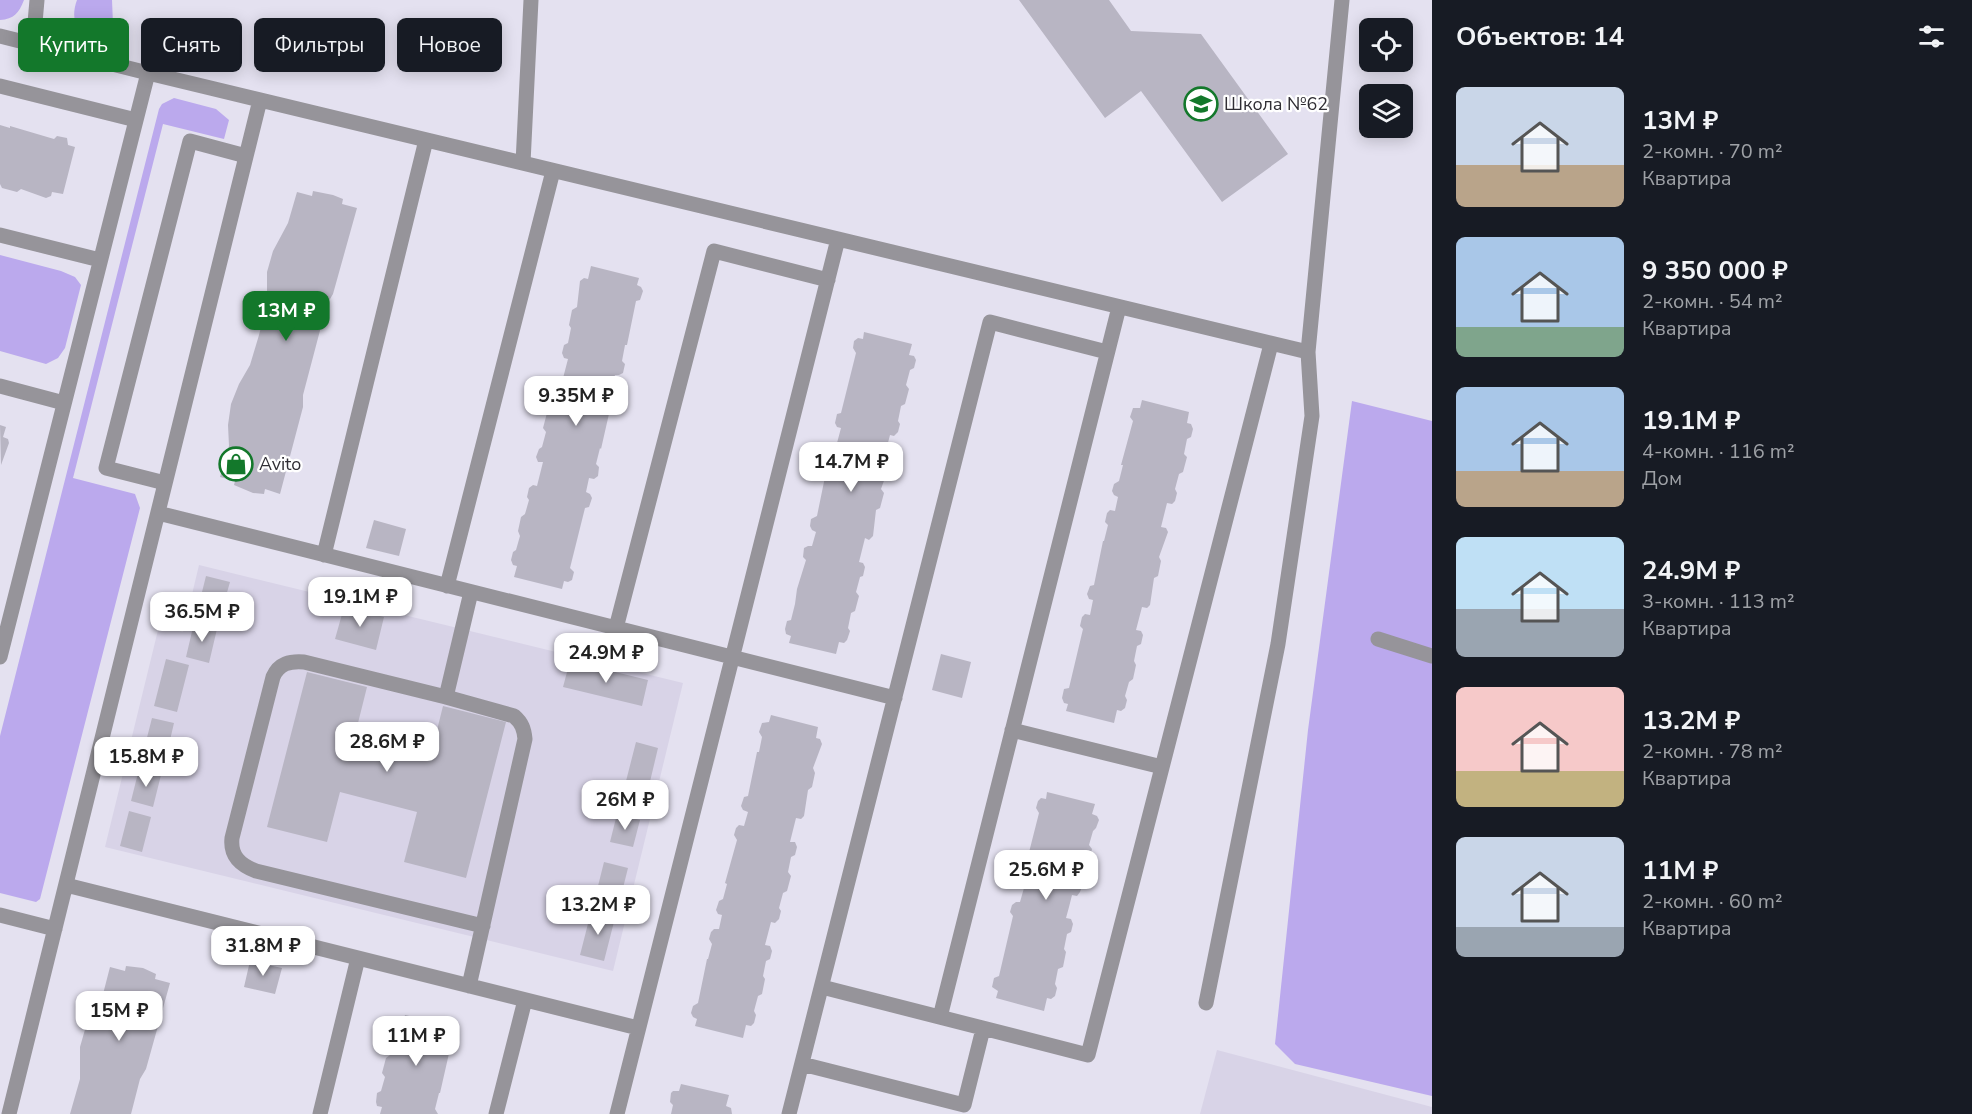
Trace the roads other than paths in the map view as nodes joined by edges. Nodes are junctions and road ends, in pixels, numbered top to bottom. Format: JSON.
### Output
{"nodes":[{"id":1,"x":37,"y":0,"type":"edge"},
{"id":2,"x":531,"y":0,"type":"edge"},
{"id":3,"x":1342,"y":0,"type":"edge"},
{"id":4,"x":35,"y":18,"type":"edge"},
{"id":5,"x":0,"y":36,"type":"edge"},
{"id":6,"x":18,"y":41,"type":"edge"},
{"id":7,"x":129,"y":68,"type":"edge"},
{"id":8,"x":148,"y":73,"type":"junction"},
{"id":9,"x":0,"y":86,"type":"edge"},
{"id":10,"x":260,"y":100,"type":"junction"},
{"id":11,"x":136,"y":120,"type":"junction"},
{"id":12,"x":426,"y":140,"type":"junction"},
{"id":13,"x":246,"y":156,"type":"junction"},
{"id":14,"x":523,"y":164,"type":"junction"},
{"id":15,"x":553,"y":171,"type":"junction"},
{"id":16,"x":0,"y":235,"type":"edge"},
{"id":17,"x":838,"y":239,"type":"junction"},
{"id":18,"x":100,"y":260,"type":"junction"},
{"id":19,"x":828,"y":280,"type":"junction"},
{"id":20,"x":1119,"y":307,"type":"junction"},
{"id":21,"x":1270,"y":344,"type":"junction"},
{"id":22,"x":1107,"y":352,"type":"junction"},
{"id":23,"x":1308,"y":352,"type":"junction"},
{"id":24,"x":0,"y":386,"type":"edge"},
{"id":25,"x":64,"y":403,"type":"junction"},
{"id":26,"x":165,"y":483,"type":"junction"},
{"id":27,"x":158,"y":513,"type":"junction"},
{"id":28,"x":324,"y":555,"type":"junction"},
{"id":29,"x":447,"y":586,"type":"junction"},
{"id":30,"x":471,"y":591,"type":"junction"},
{"id":31,"x":616,"y":628,"type":"junction"},
{"id":32,"x":1378,"y":639,"type":"dead end"},
{"id":33,"x":1432,"y":656,"type":"edge"},
{"id":34,"x":0,"y":657,"type":"edge"},
{"id":35,"x":732,"y":657,"type":"junction"},
{"id":36,"x":446,"y":697,"type":"junction"},
{"id":37,"x":895,"y":698,"type":"junction"},
{"id":38,"x":1012,"y":730,"type":"junction"},
{"id":39,"x":1162,"y":766,"type":"junction"},
{"id":40,"x":66,"y":885,"type":"junction"},
{"id":41,"x":0,"y":915,"type":"edge"},
{"id":42,"x":483,"y":926,"type":"junction"},
{"id":43,"x":55,"y":929,"type":"junction"},
{"id":44,"x":358,"y":958,"type":"junction"},
{"id":45,"x":469,"y":986,"type":"junction"},
{"id":46,"x":822,"y":987,"type":"junction"},
{"id":47,"x":525,"y":1000,"type":"junction"},
{"id":48,"x":1206,"y":1003,"type":"dead end"},
{"id":49,"x":940,"y":1017,"type":"junction"},
{"id":50,"x":638,"y":1028,"type":"junction"},
{"id":51,"x":983,"y":1029,"type":"junction"},
{"id":52,"x":802,"y":1064,"type":"junction"},
{"id":53,"x":9,"y":1114,"type":"edge"},
{"id":54,"x":320,"y":1114,"type":"edge"},
{"id":55,"x":496,"y":1114,"type":"edge"},
{"id":56,"x":617,"y":1114,"type":"edge"},
{"id":57,"x":789,"y":1114,"type":"edge"}],
"edges":[{"from":1,"to":4,"type":"street"},
{"from":2,"to":14,"type":"street"},
{"from":3,"to":23,"type":"street"},
{"from":5,"to":6,"type":"street"},
{"from":7,"to":8,"type":"street"},
{"from":8,"to":10,"type":"street"},
{"from":8,"to":11,"type":"street"},
{"from":9,"to":11,"type":"street"},
{"from":10,"to":12,"type":"street"},
{"from":10,"to":13,"type":"street"},
{"from":11,"to":18,"type":"street"},
{"from":12,"to":14,"type":"street"},
{"from":12,"to":28,"type":"street"},
{"from":13,"to":26,"type":"street"},
{"from":13,"to":26,"type":"street"},
{"from":14,"to":15,"type":"street"},
{"from":15,"to":17,"type":"street"},
{"from":15,"to":29,"type":"street"},
{"from":16,"to":18,"type":"street"},
{"from":17,"to":19,"type":"street"},
{"from":17,"to":20,"type":"street"},
{"from":18,"to":25,"type":"street"},
{"from":19,"to":31,"type":"street"},
{"from":19,"to":35,"type":"street"},
{"from":20,"to":21,"type":"street"},
{"from":20,"to":22,"type":"street"},
{"from":21,"to":23,"type":"street"},
{"from":21,"to":39,"type":"street"},
{"from":22,"to":37,"type":"street"},
{"from":22,"to":38,"type":"street"},
{"from":23,"to":48,"type":"street"},
{"from":24,"to":25,"type":"street"},
{"from":25,"to":34,"type":"street"},
{"from":26,"to":27,"type":"street"},
{"from":27,"to":28,"type":"street"},
{"from":27,"to":40,"type":"street"},
{"from":28,"to":29,"type":"street"},
{"from":29,"to":30,"type":"street"},
{"from":30,"to":31,"type":"street"},
{"from":30,"to":36,"type":"street"},
{"from":31,"to":35,"type":"street"},
{"from":32,"to":33,"type":"street"},
{"from":35,"to":37,"type":"street"},
{"from":35,"to":50,"type":"street"},
{"from":36,"to":42,"type":"street"},
{"from":36,"to":42,"type":"street"},
{"from":37,"to":46,"type":"street"},
{"from":38,"to":39,"type":"street"},
{"from":38,"to":49,"type":"street"},
{"from":39,"to":51,"type":"street"},
{"from":40,"to":43,"type":"street"},
{"from":40,"to":44,"type":"street"},
{"from":41,"to":43,"type":"street"},
{"from":42,"to":45,"type":"street"},
{"from":43,"to":53,"type":"street"},
{"from":44,"to":45,"type":"street"},
{"from":44,"to":54,"type":"street"},
{"from":45,"to":47,"type":"street"},
{"from":46,"to":49,"type":"street"},
{"from":46,"to":52,"type":"street"},
{"from":47,"to":50,"type":"street"},
{"from":47,"to":55,"type":"street"},
{"from":49,"to":51,"type":"street"},
{"from":50,"to":56,"type":"street"},
{"from":51,"to":52,"type":"street"},
{"from":52,"to":57,"type":"street"}]}
